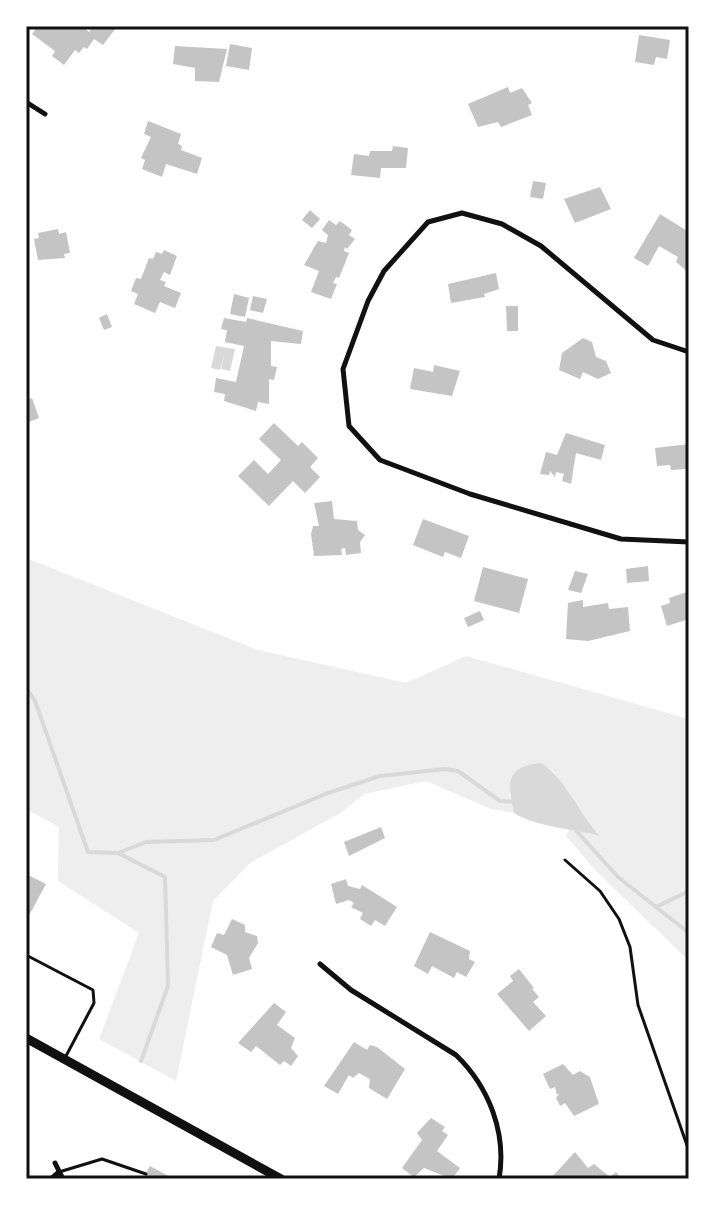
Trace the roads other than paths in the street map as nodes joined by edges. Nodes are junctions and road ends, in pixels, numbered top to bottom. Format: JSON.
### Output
{"nodes":[{"id":1,"x":26,"y":102,"type":"edge"},
{"id":2,"x":45,"y":114,"type":"dead end"},
{"id":3,"x":689,"y":352,"type":"edge"},
{"id":4,"x":689,"y":542,"type":"edge"},
{"id":5,"x":565,"y":860,"type":"dead end"},
{"id":6,"x":26,"y":955,"type":"edge"},
{"id":7,"x":320,"y":964,"type":"dead end"},
{"id":8,"x":26,"y":1038,"type":"edge"},
{"id":9,"x":64,"y":1059,"type":"junction"},
{"id":10,"x":689,"y":1151,"type":"edge"},
{"id":11,"x":55,"y":1163,"type":"dead end"},
{"id":12,"x":59,"y":1172,"type":"junction"},
{"id":13,"x":146,"y":1174,"type":"dead end"},
{"id":14,"x":51,"y":1179,"type":"edge"},
{"id":15,"x":63,"y":1179,"type":"edge"},
{"id":16,"x":281,"y":1179,"type":"edge"},
{"id":17,"x":499,"y":1179,"type":"edge"}],
"edges":[{"from":1,"to":2,"type":"street"},
{"from":3,"to":4,"type":"street"},
{"from":5,"to":10,"type":"lane"},
{"from":6,"to":9,"type":"lane"},
{"from":7,"to":17,"type":"street"},
{"from":8,"to":9,"type":"main road"},
{"from":9,"to":16,"type":"main road"},
{"from":11,"to":12,"type":"street"},
{"from":12,"to":13,"type":"lane"},
{"from":12,"to":14,"type":"street"},
{"from":12,"to":15,"type":"street"}]}
